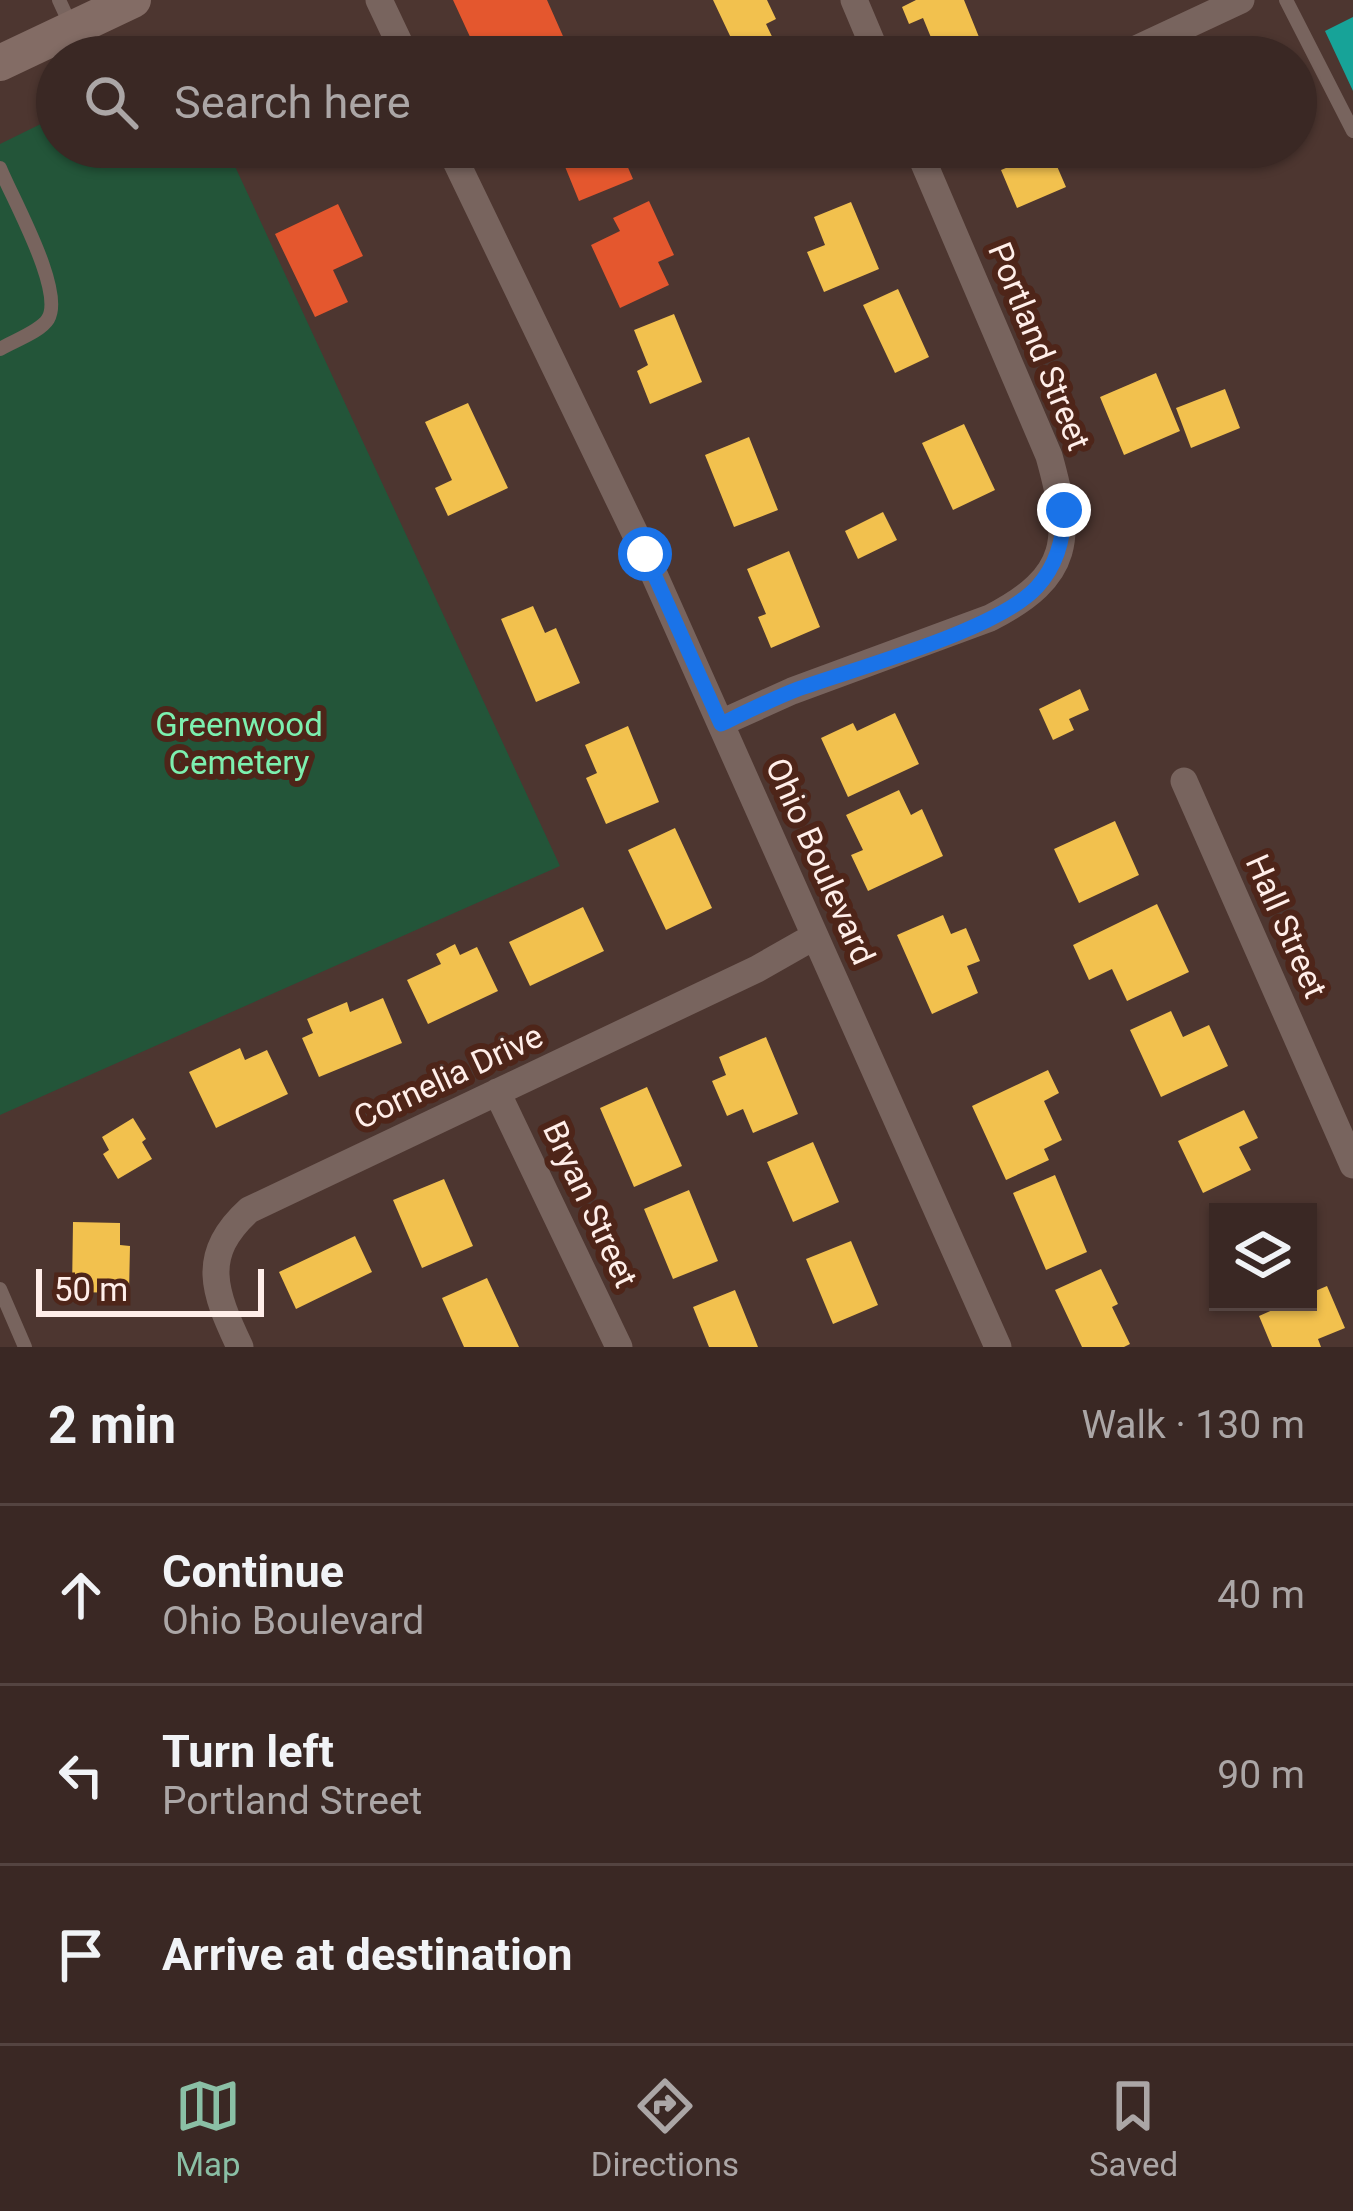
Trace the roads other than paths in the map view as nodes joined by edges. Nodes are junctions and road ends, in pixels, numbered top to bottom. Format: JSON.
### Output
{"nodes":[{"id":1,"x":133,"y":0,"type":"edge"},
{"id":2,"x":379,"y":0,"type":"edge"},
{"id":3,"x":854,"y":0,"type":"edge"},
{"id":4,"x":1241,"y":0,"type":"edge"},
{"id":5,"x":1286,"y":0,"type":"edge"},
{"id":6,"x":66,"y":14,"type":"edge"},
{"id":7,"x":36,"y":36,"type":"edge"},
{"id":8,"x":36,"y":36,"type":"edge"},
{"id":9,"x":396,"y":36,"type":"edge"},
{"id":10,"x":869,"y":36,"type":"edge"},
{"id":11,"x":1164,"y":36,"type":"edge"},
{"id":12,"x":1305,"y":36,"type":"edge"},
{"id":13,"x":1317,"y":60,"type":"edge"},
{"id":14,"x":0,"y":63,"type":"edge"},
{"id":15,"x":1353,"y":130,"type":"edge"},
{"id":16,"x":0,"y":168,"type":"edge"},
{"id":17,"x":459,"y":168,"type":"edge"},
{"id":18,"x":929,"y":168,"type":"edge"},
{"id":19,"x":0,"y":349,"type":"edge"},
{"id":20,"x":721,"y":724,"type":"junction"},
{"id":21,"x":1184,"y":781,"type":"dead end"},
{"id":22,"x":815,"y":936,"type":"junction"},
{"id":23,"x":497,"y":1093,"type":"junction"},
{"id":24,"x":1353,"y":1165,"type":"edge"},
{"id":25,"x":0,"y":1288,"type":"edge"},
{"id":26,"x":25,"y":1347,"type":"edge"},
{"id":27,"x":240,"y":1347,"type":"edge"},
{"id":28,"x":620,"y":1347,"type":"edge"},
{"id":29,"x":998,"y":1347,"type":"edge"}],
"edges":[{"from":1,"to":6,"type":"main road"},
{"from":2,"to":9,"type":"street"},
{"from":3,"to":10,"type":"street"},
{"from":4,"to":11,"type":"street"},
{"from":5,"to":12,"type":"lane"},
{"from":6,"to":7,"type":"main road"},
{"from":8,"to":14,"type":"main road"},
{"from":13,"to":15,"type":"lane"},
{"from":16,"to":19,"type":"lane"},
{"from":17,"to":20,"type":"street","name":"Ohio Boulevard"},
{"from":18,"to":20,"type":"street","name":"Portland Street"},
{"from":20,"to":22,"type":"street","name":"Ohio Boulevard"},
{"from":21,"to":24,"type":"street","name":"Hall Street"},
{"from":22,"to":23,"type":"street","name":"Cornelia Drive"},
{"from":22,"to":29,"type":"street","name":"Ohio Boulevard"},
{"from":23,"to":27,"type":"street","name":"Cornelia Drive"},
{"from":23,"to":28,"type":"street","name":"Bryan Street"},
{"from":25,"to":26,"type":"lane"}]}
